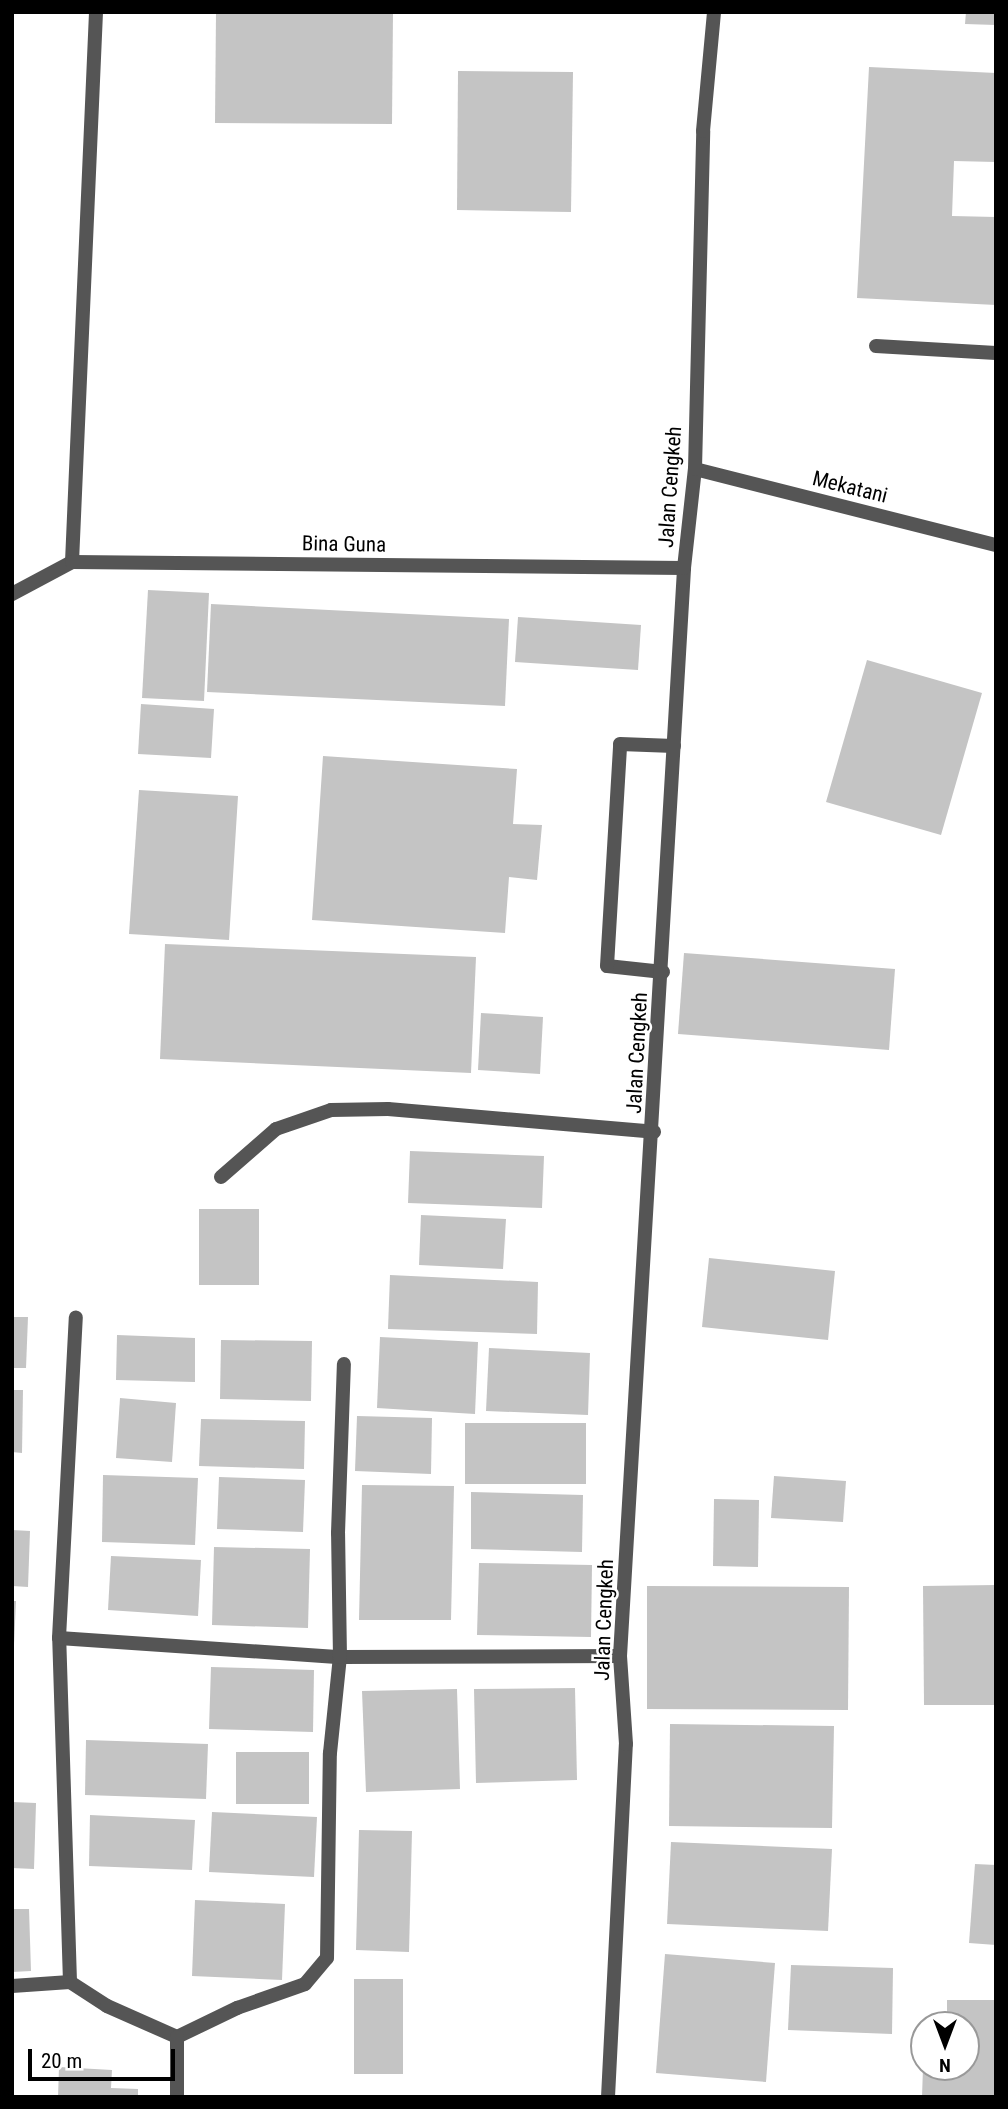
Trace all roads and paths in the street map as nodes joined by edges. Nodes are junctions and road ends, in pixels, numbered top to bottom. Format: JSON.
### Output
{"nodes":[{"id":1,"x":96,"y":12,"type":"edge"},
{"id":2,"x":714,"y":12,"type":"edge"},
{"id":3,"x":876,"y":346,"type":"dead end"},
{"id":4,"x":996,"y":353,"type":"edge"},
{"id":5,"x":695,"y":469,"type":"junction"},
{"id":6,"x":996,"y":545,"type":"edge"},
{"id":7,"x":72,"y":562,"type":"junction"},
{"id":8,"x":684,"y":568,"type":"junction"},
{"id":9,"x":12,"y":594,"type":"edge"},
{"id":10,"x":674,"y":746,"type":"junction"},
{"id":11,"x":663,"y":972,"type":"junction"},
{"id":12,"x":654,"y":1132,"type":"junction"},
{"id":13,"x":221,"y":1177,"type":"dead end"},
{"id":14,"x":76,"y":1317,"type":"dead end"},
{"id":15,"x":344,"y":1363,"type":"dead end"},
{"id":16,"x":59,"y":1638,"type":"junction"},
{"id":17,"x":620,"y":1656,"type":"junction"},
{"id":18,"x":340,"y":1657,"type":"junction"},
{"id":19,"x":70,"y":1982,"type":"junction"},
{"id":20,"x":12,"y":1986,"type":"edge"},
{"id":21,"x":177,"y":2037,"type":"junction"},
{"id":22,"x":177,"y":2097,"type":"edge"},
{"id":23,"x":608,"y":2097,"type":"edge"}],
"edges":[{"from":1,"to":7,"type":"street"},
{"from":2,"to":5,"type":"street","name":"Jalan Cengkeh"},
{"from":3,"to":4,"type":"street"},
{"from":5,"to":6,"type":"street","name":"Mekatani"},
{"from":5,"to":8,"type":"street","name":"Jalan Cengkeh"},
{"from":7,"to":8,"type":"street","name":"Bina Guna"},
{"from":7,"to":9,"type":"street","name":"Bina Guna"},
{"from":8,"to":10,"type":"street","name":"Jalan Cengkeh"},
{"from":10,"to":11,"type":"street","name":"Jalan Cengkeh"},
{"from":10,"to":11,"type":"street"},
{"from":11,"to":12,"type":"street","name":"Jalan Cengkeh"},
{"from":12,"to":13,"type":"street"},
{"from":12,"to":17,"type":"street","name":"Jalan Cengkeh"},
{"from":14,"to":16,"type":"street"},
{"from":15,"to":18,"type":"street"},
{"from":16,"to":18,"type":"street"},
{"from":16,"to":19,"type":"street"},
{"from":17,"to":18,"type":"street"},
{"from":17,"to":23,"type":"street","name":"Jalan Cengkeh"},
{"from":18,"to":21,"type":"street"},
{"from":19,"to":20,"type":"street"},
{"from":19,"to":21,"type":"street"},
{"from":21,"to":22,"type":"street"}]}
